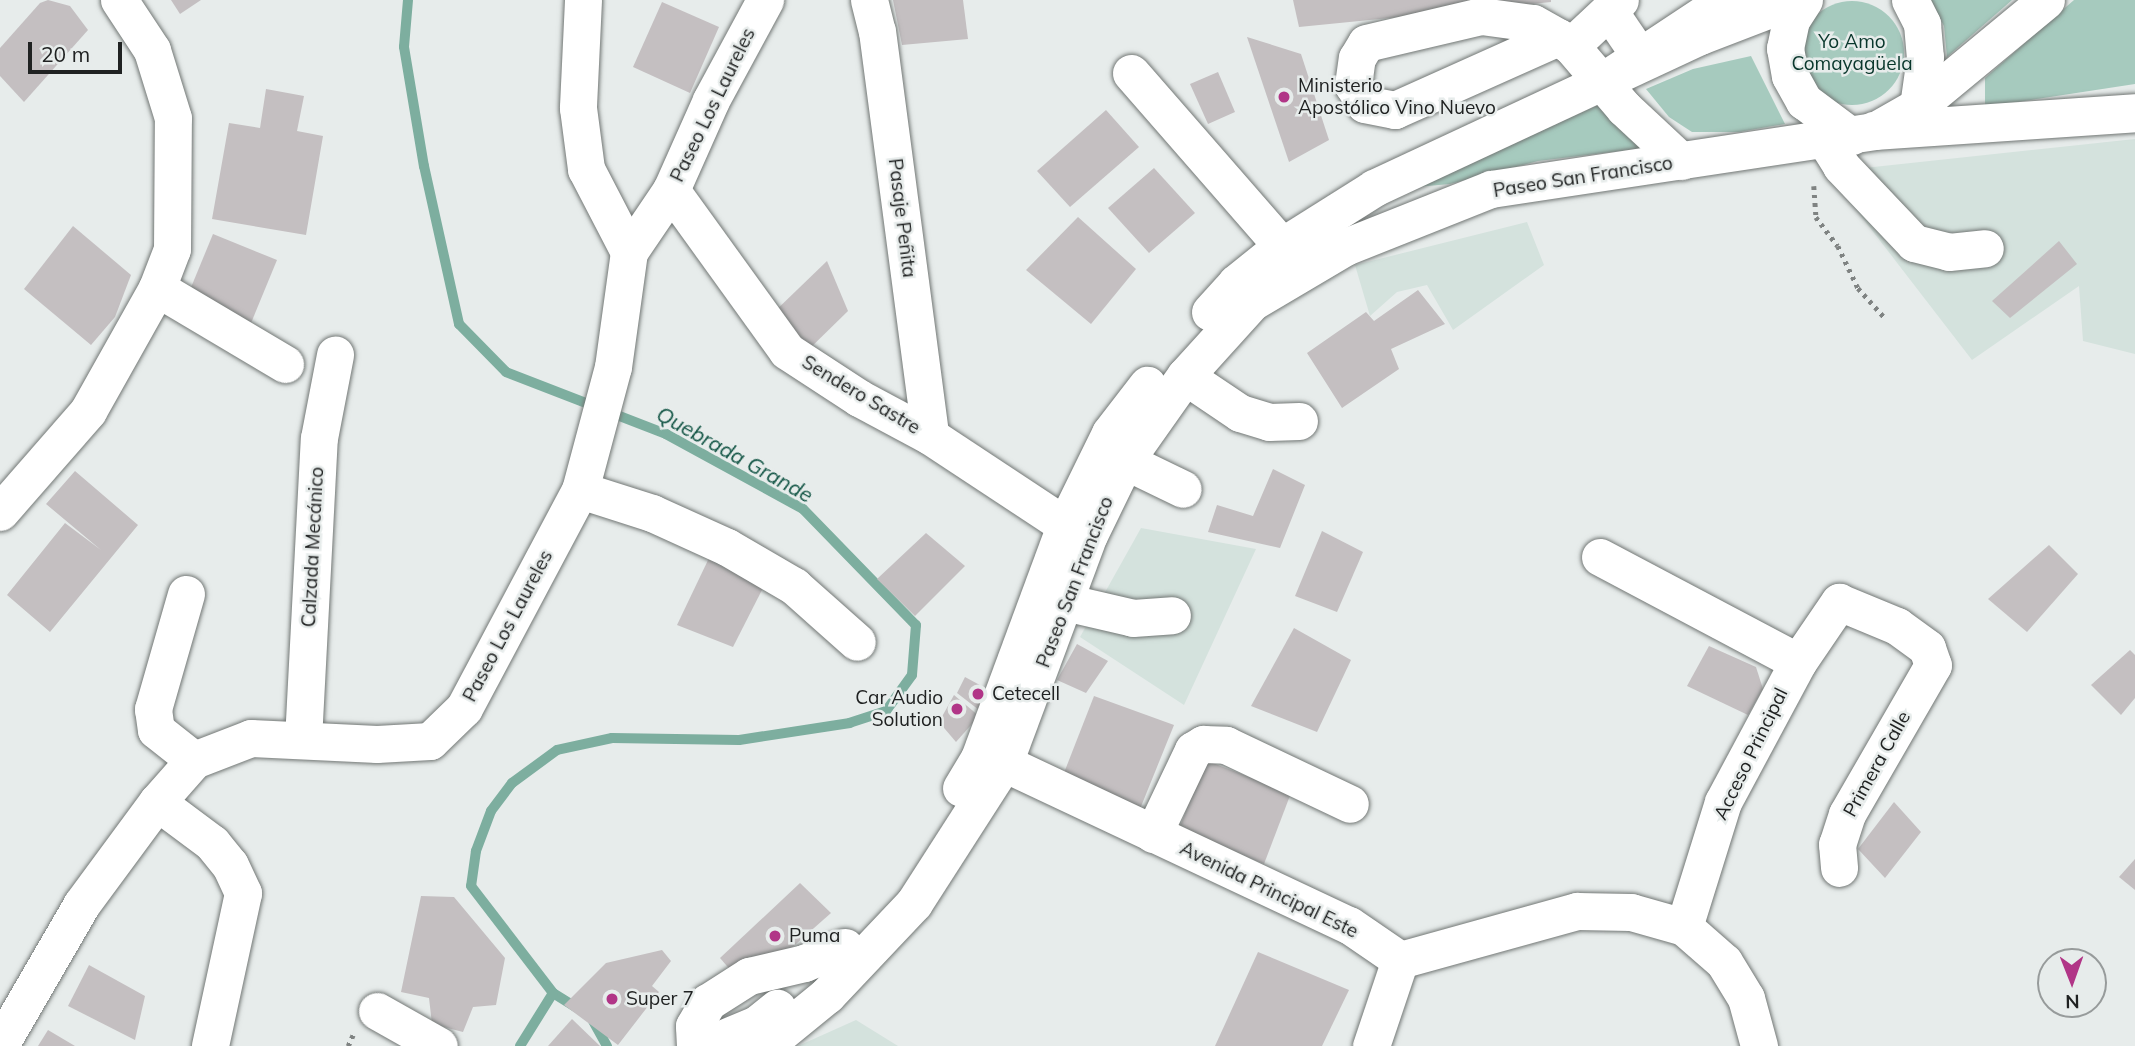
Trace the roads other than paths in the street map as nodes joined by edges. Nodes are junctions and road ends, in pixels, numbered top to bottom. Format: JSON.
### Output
{"nodes":[{"id":1,"x":119,"y":0,"type":"edge"},
{"id":2,"x":583,"y":0,"type":"edge"},
{"id":3,"x":765,"y":0,"type":"edge"},
{"id":4,"x":869,"y":0,"type":"edge"},
{"id":5,"x":1727,"y":0,"type":"edge"},
{"id":6,"x":1794,"y":0,"type":"edge"},
{"id":7,"x":1804,"y":0,"type":"edge"},
{"id":8,"x":1910,"y":0,"type":"edge"},
{"id":9,"x":2046,"y":0,"type":"edge"},
{"id":10,"x":1616,"y":3,"type":"edge"},
{"id":11,"x":1565,"y":41,"type":"junction"},
{"id":12,"x":1641,"y":58,"type":"junction"},
{"id":13,"x":1131,"y":73,"type":"dead end"},
{"id":14,"x":1603,"y":82,"type":"junction"},
{"id":15,"x":1918,"y":106,"type":"junction"},
{"id":16,"x":2135,"y":113,"type":"edge"},
{"id":17,"x":1850,"y":136,"type":"junction"},
{"id":18,"x":1681,"y":161,"type":"junction"},
{"id":19,"x":671,"y":190,"type":"junction"},
{"id":20,"x":1282,"y":246,"type":"junction"},
{"id":21,"x":1985,"y":248,"type":"dead end"},
{"id":22,"x":629,"y":252,"type":"junction"},
{"id":23,"x":157,"y":288,"type":"junction"},
{"id":24,"x":335,"y":355,"type":"dead end"},
{"id":25,"x":285,"y":363,"type":"dead end"},
{"id":26,"x":1185,"y":376,"type":"junction"},
{"id":27,"x":1299,"y":421,"type":"dead end"},
{"id":28,"x":930,"y":436,"type":"junction"},
{"id":29,"x":1125,"y":461,"type":"junction"},
{"id":30,"x":584,"y":474,"type":"junction"},
{"id":31,"x":1183,"y":489,"type":"dead end"},
{"id":32,"x":0,"y":512,"type":"edge"},
{"id":33,"x":1065,"y":525,"type":"junction"},
{"id":34,"x":1600,"y":557,"type":"dead end"},
{"id":35,"x":186,"y":594,"type":"dead end"},
{"id":36,"x":1053,"y":600,"type":"junction"},
{"id":37,"x":1172,"y":615,"type":"dead end"},
{"id":38,"x":857,"y":642,"type":"dead end"},
{"id":39,"x":1798,"y":662,"type":"junction"},
{"id":40,"x":1933,"y":665,"type":"joint"},
{"id":41,"x":303,"y":740,"type":"junction"},
{"id":42,"x":194,"y":760,"type":"junction"},
{"id":43,"x":1004,"y":763,"type":"junction"},
{"id":44,"x":157,"y":802,"type":"junction"},
{"id":45,"x":1350,"y":804,"type":"dead end"},
{"id":46,"x":1153,"y":834,"type":"junction"},
{"id":47,"x":1839,"y":869,"type":"dead end"},
{"id":48,"x":1684,"y":927,"type":"junction"},
{"id":49,"x":845,"y":947,"type":"junction"},
{"id":50,"x":1400,"y":960,"type":"junction"},
{"id":51,"x":377,"y":1011,"type":"dead end"},
{"id":52,"x":769,"y":1044,"type":"edge"},
{"id":53,"x":0,"y":1045,"type":"edge"},
{"id":54,"x":211,"y":1046,"type":"edge"},
{"id":55,"x":439,"y":1046,"type":"edge"},
{"id":56,"x":695,"y":1046,"type":"edge"},
{"id":57,"x":704,"y":1046,"type":"edge"},
{"id":58,"x":1371,"y":1046,"type":"edge"},
{"id":59,"x":1759,"y":1046,"type":"edge"}],
"edges":[{"from":1,"to":23,"type":"street"},
{"from":2,"to":22,"type":"street"},
{"from":3,"to":19,"type":"street","name":"Paseo Los Laureles"},
{"from":4,"to":28,"type":"street","name":"Pasaje Peñita"},
{"from":5,"to":12,"type":"highway"},
{"from":6,"to":14,"type":"street","name":"Paseo San Francisco"},
{"from":7,"to":17,"type":"street"},
{"from":8,"to":15,"type":"street"},
{"from":9,"to":15,"type":"street","name":"Paseo San Francisco"},
{"from":10,"to":11,"type":"street"},
{"from":10,"to":12,"type":"street"},
{"from":11,"to":11,"type":"street"},
{"from":11,"to":14,"type":"street"},
{"from":12,"to":14,"type":"highway"},
{"from":13,"to":20,"type":"street"},
{"from":14,"to":18,"type":"street"},
{"from":14,"to":20,"type":"street","name":"Paseo San Francisco"},
{"from":15,"to":17,"type":"street","name":"Paseo San Francisco"},
{"from":16,"to":17,"type":"highway"},
{"from":17,"to":18,"type":"street","name":"Paseo San Francisco"},
{"from":17,"to":21,"type":"street"},
{"from":18,"to":26,"type":"street","name":"Paseo San Francisco"},
{"from":19,"to":22,"type":"street","name":"Paseo Los Laureles"},
{"from":19,"to":28,"type":"street","name":"Sendero Sastre"},
{"from":20,"to":33,"type":"street","name":"Paseo San Francisco"},
{"from":22,"to":30,"type":"street","name":"Paseo Los Laureles"},
{"from":23,"to":25,"type":"street"},
{"from":23,"to":32,"type":"street"},
{"from":24,"to":41,"type":"street","name":"Calzada Mecánico"},
{"from":26,"to":27,"type":"street"},
{"from":26,"to":29,"type":"street","name":"Paseo San Francisco"},
{"from":28,"to":33,"type":"street","name":"Sendero Sastre"},
{"from":29,"to":31,"type":"street"},
{"from":29,"to":36,"type":"street","name":"Paseo San Francisco"},
{"from":30,"to":38,"type":"street"},
{"from":30,"to":41,"type":"street","name":"Paseo Los Laureles"},
{"from":33,"to":36,"type":"street","name":"Paseo San Francisco"},
{"from":34,"to":39,"type":"street"},
{"from":35,"to":42,"type":"street"},
{"from":36,"to":37,"type":"street"},
{"from":36,"to":43,"type":"street","name":"Paseo San Francisco"},
{"from":36,"to":49,"type":"street","name":"Paseo San Francisco"},
{"from":39,"to":40,"type":"street","name":"Acceso Principal"},
{"from":39,"to":48,"type":"street","name":"Acceso Principal"},
{"from":40,"to":47,"type":"street","name":"Primera Calle"},
{"from":41,"to":42,"type":"street","name":"Paseo Los Laureles"},
{"from":42,"to":44,"type":"street","name":"Paseo Los Laureles"},
{"from":43,"to":46,"type":"street","name":"Avenida Principal Este"},
{"from":43,"to":52,"type":"street","name":"Paseo San Francisco"},
{"from":44,"to":53,"type":"street","name":"Paseo Los Laureles"},
{"from":44,"to":54,"type":"street"},
{"from":45,"to":46,"type":"street"},
{"from":46,"to":50,"type":"street","name":"Avenida Principal Este"},
{"from":48,"to":50,"type":"street"},
{"from":48,"to":59,"type":"street"},
{"from":49,"to":56,"type":"street"},
{"from":49,"to":57,"type":"street","name":"Paseo San Francisco"},
{"from":50,"to":58,"type":"street"},
{"from":51,"to":55,"type":"street"}]}
